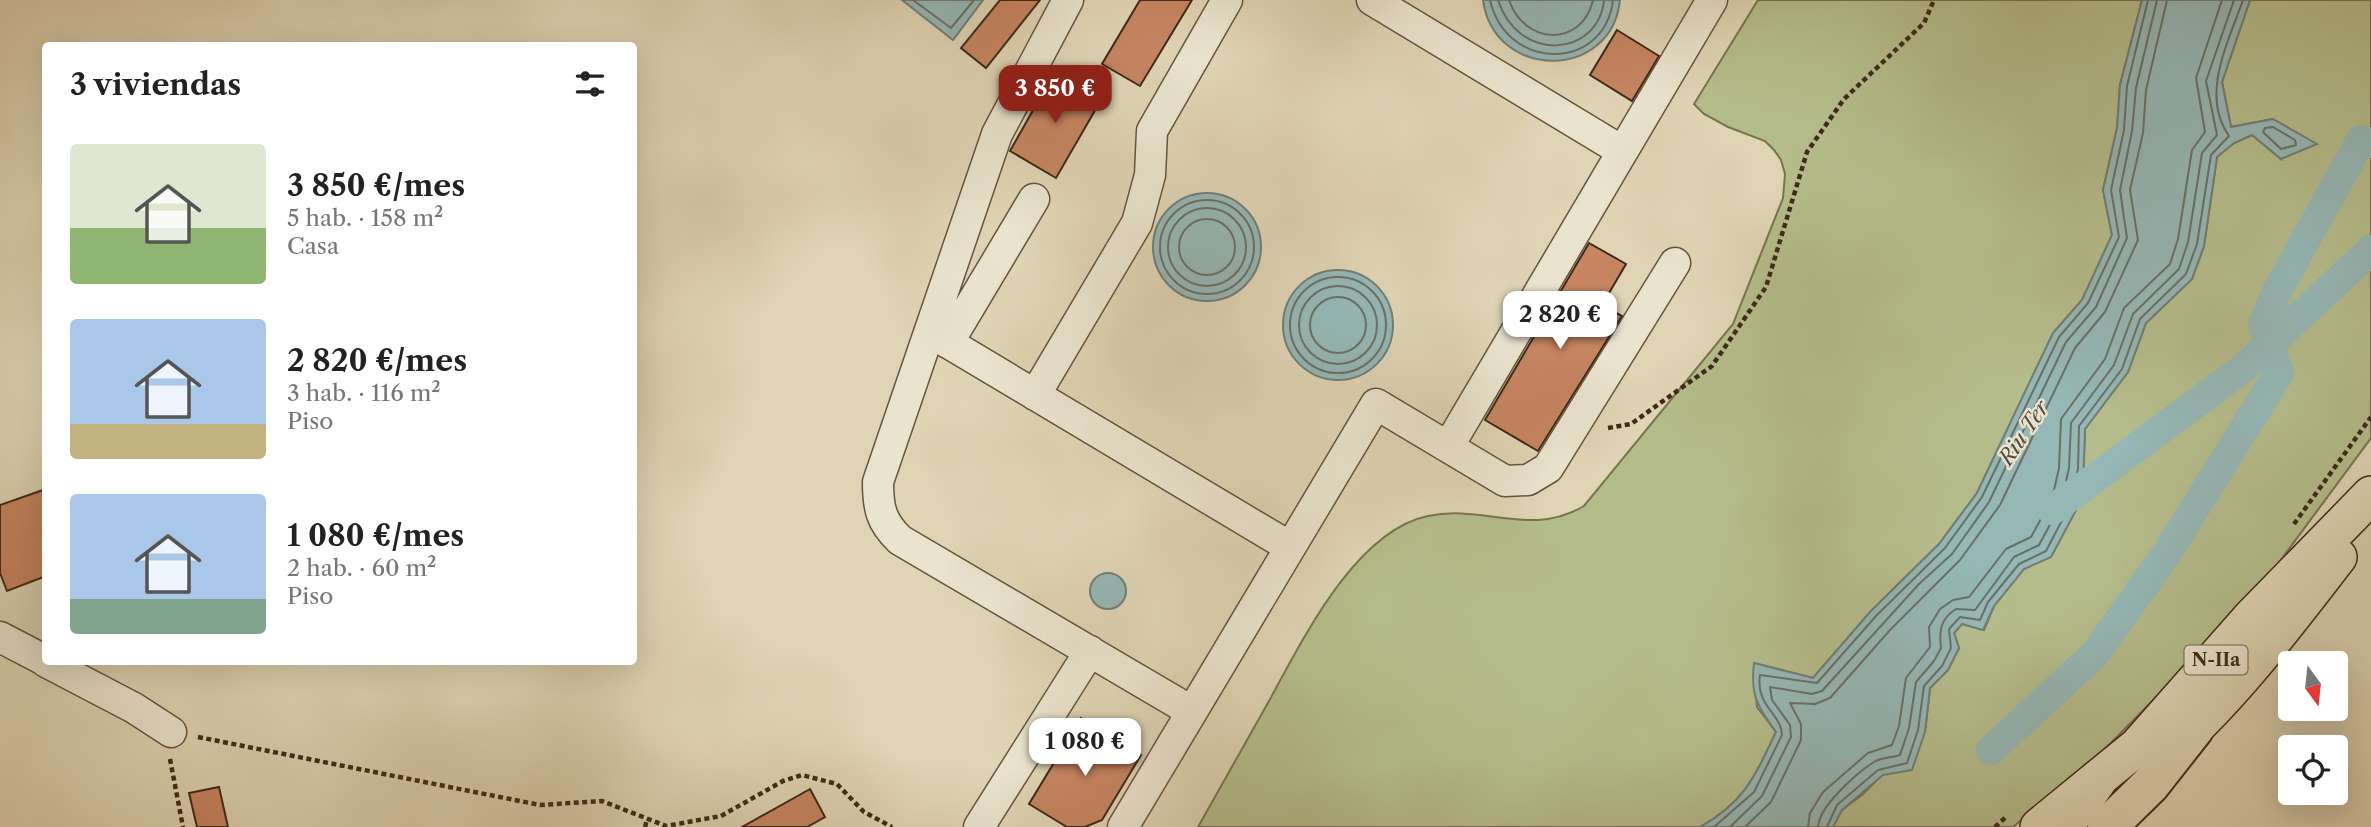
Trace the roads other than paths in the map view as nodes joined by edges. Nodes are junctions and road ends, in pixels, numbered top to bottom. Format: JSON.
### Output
{"nodes":[{"id":1,"x":1068,"y":0,"type":"edge"},
{"id":2,"x":1227,"y":0,"type":"edge"},
{"id":3,"x":1372,"y":0,"type":"edge"},
{"id":4,"x":1712,"y":0,"type":"edge"},
{"id":5,"x":1622,"y":152,"type":"junction"},
{"id":6,"x":1034,"y":199,"type":"dead end"},
{"id":7,"x":1675,"y":262,"type":"dead end"},
{"id":8,"x":939,"y":337,"type":"junction"},
{"id":9,"x":1035,"y":395,"type":"junction"},
{"id":10,"x":1448,"y":447,"type":"junction"},
{"id":11,"x":2371,"y":495,"type":"edge"},
{"id":12,"x":2371,"y":509,"type":"edge"},
{"id":13,"x":1290,"y":547,"type":"junction"},
{"id":14,"x":0,"y":637,"type":"edge"},
{"id":15,"x":1090,"y":651,"type":"junction"},
{"id":16,"x":42,"y":659,"type":"edge"},
{"id":17,"x":53,"y":665,"type":"edge"},
{"id":18,"x":1191,"y":710,"type":"junction"},
{"id":19,"x":2194,"y":729,"type":"junction"},
{"id":20,"x":171,"y":732,"type":"road end"},
{"id":21,"x":2097,"y":781,"type":"junction"},
{"id":22,"x":979,"y":827,"type":"edge"},
{"id":23,"x":1123,"y":827,"type":"edge"},
{"id":24,"x":2039,"y":827,"type":"edge"},
{"id":25,"x":2063,"y":827,"type":"edge"},
{"id":26,"x":2082,"y":827,"type":"edge"},
{"id":27,"x":2107,"y":827,"type":"edge"}],
"edges":[{"from":1,"to":8,"type":"street"},
{"from":2,"to":9,"type":"street"},
{"from":3,"to":5,"type":"street"},
{"from":4,"to":5,"type":"street"},
{"from":5,"to":10,"type":"street"},
{"from":6,"to":8,"type":"street"},
{"from":7,"to":10,"type":"street"},
{"from":8,"to":9,"type":"street"},
{"from":8,"to":15,"type":"street"},
{"from":9,"to":13,"type":"street"},
{"from":10,"to":13,"type":"street"},
{"from":11,"to":21,"type":"main road","number":"N-IIa"},
{"from":12,"to":19,"type":"main road","number":"N-IIa"},
{"from":13,"to":18,"type":"street"},
{"from":14,"to":16,"type":"street"},
{"from":15,"to":18,"type":"street"},
{"from":15,"to":22,"type":"street"},
{"from":17,"to":20,"type":"street"},
{"from":18,"to":23,"type":"street"},
{"from":19,"to":26,"type":"main road","number":"N-IIa"},
{"from":19,"to":27,"type":"highway"},
{"from":21,"to":24,"type":"main road","number":"N-IIa"},
{"from":21,"to":25,"type":"highway"}]}
